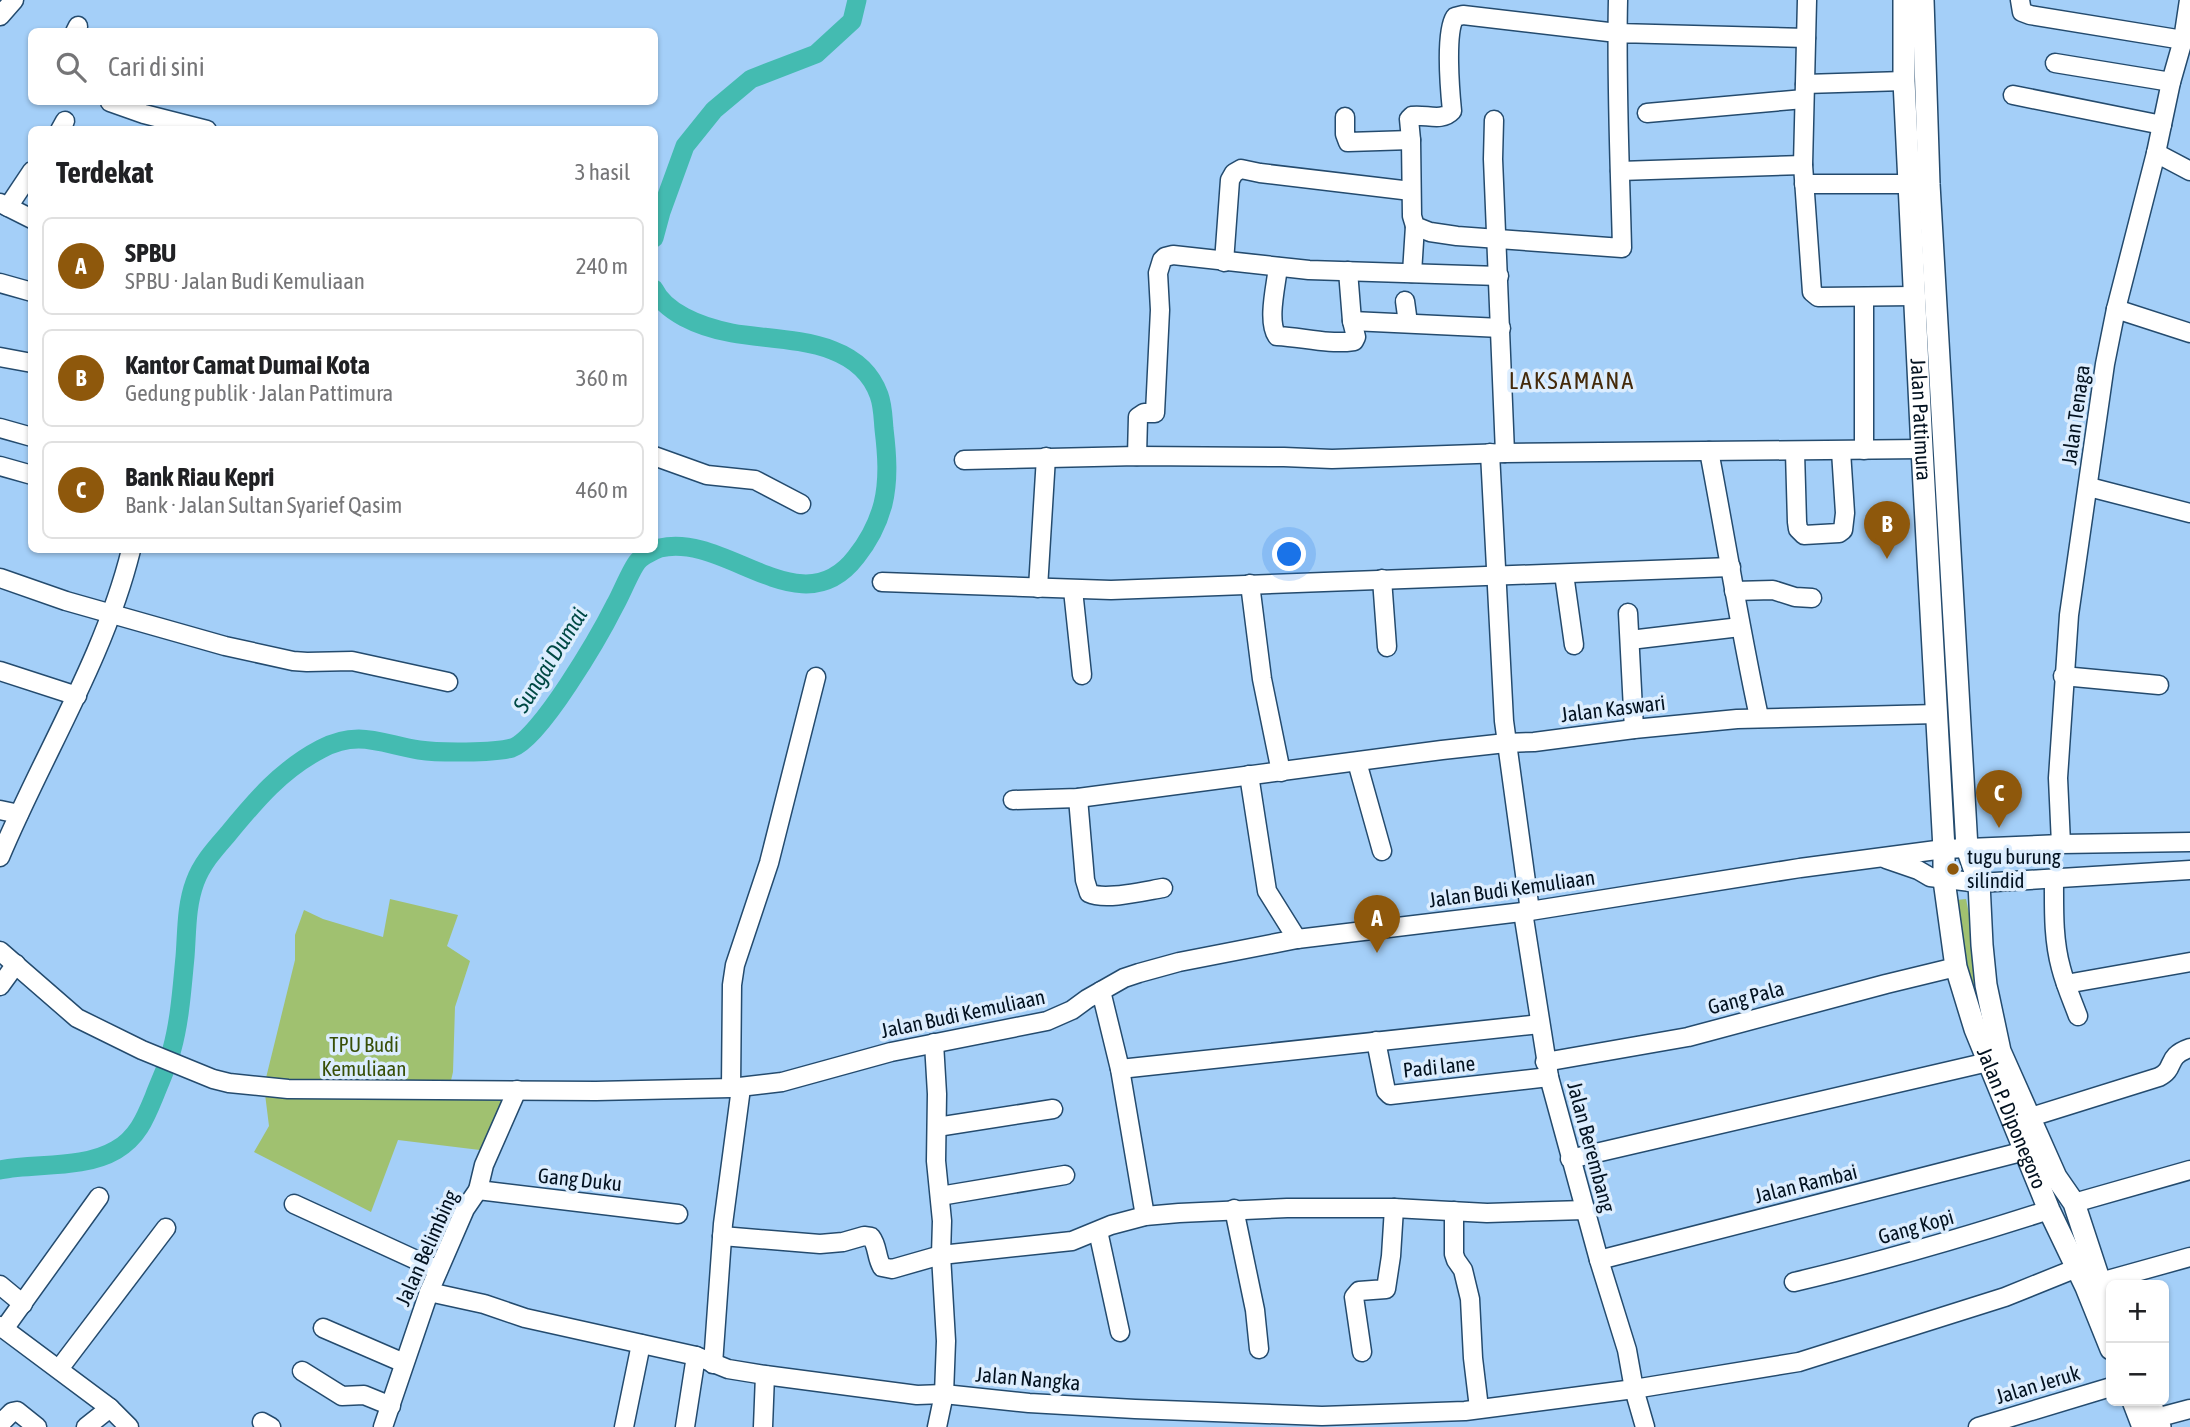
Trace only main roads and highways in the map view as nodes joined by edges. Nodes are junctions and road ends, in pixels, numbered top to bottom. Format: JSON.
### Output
{"nodes":[{"id":1,"x":1904,"y":0,"type":"edge"},
{"id":2,"x":1923,"y":0,"type":"edge"},
{"id":3,"x":1919,"y":184,"type":"junction"},
{"id":4,"x":1944,"y":880,"type":"joint"},
{"id":5,"x":2106,"y":1297,"type":"edge"},
{"id":6,"x":2108,"y":1343,"type":"edge"},
{"id":7,"x":2139,"y":1406,"type":"edge"},
{"id":8,"x":2152,"y":1418,"type":"edge"}],
"edges":[{"from":1,"to":3,"type":"main road","name":"Jalan Pattimura"},
{"from":2,"to":3,"type":"main road","name":"Jalan Pattimura"},
{"from":3,"to":4,"type":"main road","name":"Jalan Pattimura"},
{"from":3,"to":5,"type":"main road","name":"Jalan Pattimura"},
{"from":4,"to":6,"type":"main road","name":"Jalan P. Diponegoro"},
{"from":7,"to":8,"type":"main road"}]}
